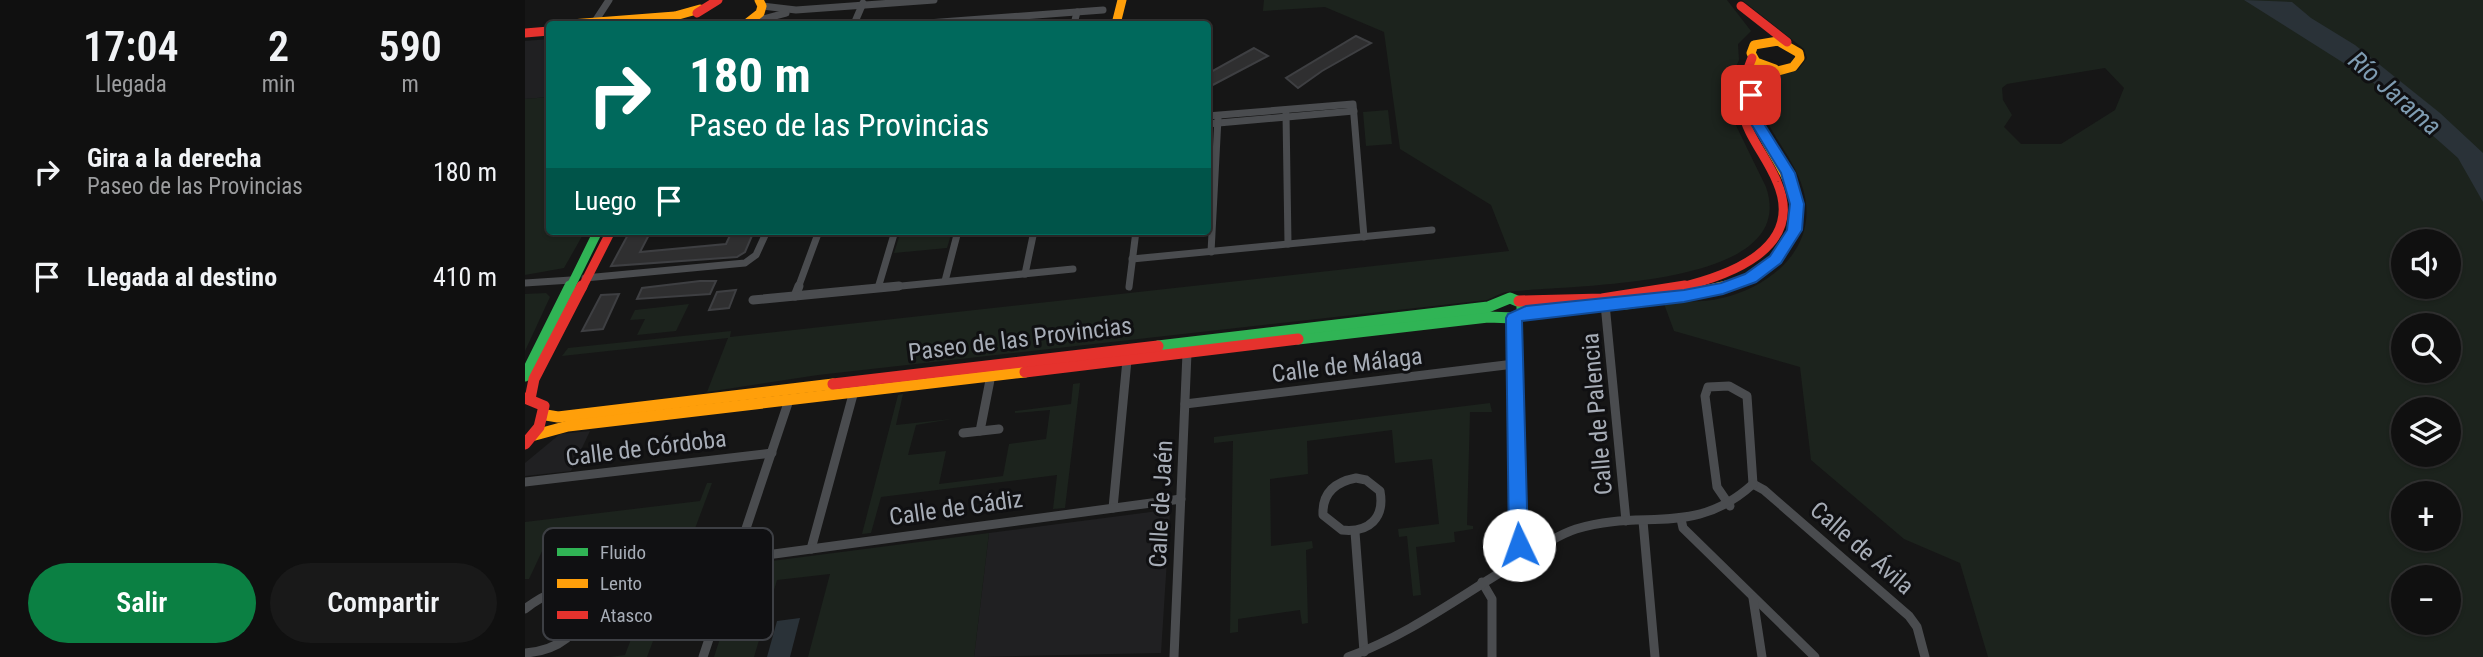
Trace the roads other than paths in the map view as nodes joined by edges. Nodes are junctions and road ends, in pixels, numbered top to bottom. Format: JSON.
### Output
{"nodes":[{"id":1,"x":609,"y":0,"type":"edge"},
{"id":2,"x":718,"y":0,"type":"edge"},
{"id":3,"x":934,"y":0,"type":"edge"},
{"id":4,"x":1122,"y":0,"type":"edge"},
{"id":5,"x":760,"y":3,"type":"edge"},
{"id":6,"x":863,"y":3,"type":"edge"},
{"id":7,"x":1739,"y":3,"type":"edge"},
{"id":8,"x":700,"y":9,"type":"junction"},
{"id":9,"x":796,"y":10,"type":"junction"},
{"id":10,"x":1103,"y":10,"type":"dead end"},
{"id":11,"x":1077,"y":12,"type":"junction"},
{"id":12,"x":1016,"y":17,"type":"junction"},
{"id":13,"x":595,"y":21,"type":"edge"},
{"id":14,"x":617,"y":21,"type":"edge"},
{"id":15,"x":691,"y":21,"type":"edge"},
{"id":16,"x":751,"y":21,"type":"edge"},
{"id":17,"x":758,"y":21,"type":"edge"},
{"id":18,"x":854,"y":21,"type":"edge"},
{"id":19,"x":976,"y":21,"type":"edge"},
{"id":20,"x":1015,"y":21,"type":"edge"},
{"id":21,"x":1075,"y":21,"type":"edge"},
{"id":22,"x":1118,"y":21,"type":"edge"},
{"id":23,"x":546,"y":29,"type":"edge"},
{"id":24,"x":525,"y":30,"type":"edge"},
{"id":25,"x":1759,"y":42,"type":"junction"},
{"id":26,"x":1789,"y":44,"type":"junction"},
{"id":27,"x":1752,"y":58,"type":"junction"},
{"id":28,"x":1775,"y":69,"type":"junction"},
{"id":29,"x":1286,"y":113,"type":"junction"},
{"id":30,"x":1211,"y":117,"type":"edge"},
{"id":31,"x":1218,"y":119,"type":"junction"},
{"id":32,"x":1211,"y":122,"type":"edge"},
{"id":33,"x":1432,"y":230,"type":"dead end"},
{"id":34,"x":596,"y":235,"type":"edge"},
{"id":35,"x":609,"y":235,"type":"edge"},
{"id":36,"x":765,"y":235,"type":"edge"},
{"id":37,"x":818,"y":235,"type":"edge"},
{"id":38,"x":894,"y":235,"type":"edge"},
{"id":39,"x":957,"y":235,"type":"edge"},
{"id":40,"x":1033,"y":235,"type":"edge"},
{"id":41,"x":1135,"y":235,"type":"edge"},
{"id":42,"x":1364,"y":237,"type":"junction"},
{"id":43,"x":1288,"y":244,"type":"junction"},
{"id":44,"x":1211,"y":252,"type":"junction"},
{"id":45,"x":1132,"y":259,"type":"junction"},
{"id":46,"x":1073,"y":269,"type":"dead end"},
{"id":47,"x":1025,"y":274,"type":"junction"},
{"id":48,"x":585,"y":278,"type":"junction"},
{"id":49,"x":571,"y":280,"type":"junction"},
{"id":50,"x":945,"y":281,"type":"junction"},
{"id":51,"x":525,"y":284,"type":"edge"},
{"id":52,"x":1129,"y":287,"type":"dead end"},
{"id":53,"x":877,"y":288,"type":"junction"},
{"id":54,"x":795,"y":296,"type":"junction"},
{"id":55,"x":753,"y":300,"type":"dead end"},
{"id":56,"x":1519,"y":301,"type":"junction"},
{"id":57,"x":1499,"y":304,"type":"junction"},
{"id":58,"x":1605,"y":304,"type":"junction"},
{"id":59,"x":1514,"y":316,"type":"junction"},
{"id":60,"x":1187,"y":353,"type":"junction"},
{"id":61,"x":1127,"y":360,"type":"junction"},
{"id":62,"x":1514,"y":364,"type":"junction"},
{"id":63,"x":991,"y":375,"type":"junction"},
{"id":64,"x":525,"y":376,"type":"edge"},
{"id":65,"x":854,"y":391,"type":"junction"},
{"id":66,"x":528,"y":398,"type":"edge"},
{"id":67,"x":789,"y":400,"type":"junction"},
{"id":68,"x":1185,"y":404,"type":"junction"},
{"id":69,"x":546,"y":415,"type":"junction"},
{"id":70,"x":999,"y":429,"type":"dead end"},
{"id":71,"x":980,"y":431,"type":"junction"},
{"id":72,"x":963,"y":433,"type":"dead end"},
{"id":73,"x":535,"y":435,"type":"junction"},
{"id":74,"x":525,"y":444,"type":"edge"},
{"id":75,"x":772,"y":453,"type":"junction"},
{"id":76,"x":525,"y":482,"type":"edge"},
{"id":77,"x":1753,"y":484,"type":"junction"},
{"id":78,"x":1181,"y":499,"type":"junction"},
{"id":79,"x":1730,"y":506,"type":"junction"},
{"id":80,"x":1114,"y":508,"type":"junction"},
{"id":81,"x":1681,"y":519,"type":"junction"},
{"id":82,"x":1626,"y":521,"type":"junction"},
{"id":83,"x":1643,"y":521,"type":"junction"},
{"id":84,"x":747,"y":528,"type":"edge"},
{"id":85,"x":1355,"y":532,"type":"junction"},
{"id":86,"x":811,"y":549,"type":"junction"},
{"id":87,"x":773,"y":554,"type":"edge"},
{"id":88,"x":1526,"y":556,"type":"junction"},
{"id":89,"x":1482,"y":582,"type":"junction"},
{"id":90,"x":543,"y":597,"type":"edge"},
{"id":91,"x":1753,"y":597,"type":"junction"},
{"id":92,"x":525,"y":609,"type":"edge"},
{"id":93,"x":565,"y":640,"type":"edge"},
{"id":94,"x":709,"y":640,"type":"edge"},
{"id":95,"x":1364,"y":652,"type":"junction"},
{"id":96,"x":525,"y":653,"type":"edge"},
{"id":97,"x":703,"y":657,"type":"edge"},
{"id":98,"x":1174,"y":657,"type":"edge"},
{"id":99,"x":1349,"y":657,"type":"edge"},
{"id":100,"x":1492,"y":657,"type":"edge"},
{"id":101,"x":1655,"y":657,"type":"edge"},
{"id":102,"x":1762,"y":657,"type":"edge"},
{"id":103,"x":1815,"y":657,"type":"edge"},
{"id":104,"x":1925,"y":657,"type":"edge"}],
"edges":[{"from":1,"to":13,"type":"street"},
{"from":2,"to":8,"type":"street"},
{"from":3,"to":6,"type":"street"},
{"from":4,"to":22,"type":"street"},
{"from":5,"to":9,"type":"street"},
{"from":5,"to":16,"type":"street"},
{"from":6,"to":9,"type":"street"},
{"from":6,"to":18,"type":"street"},
{"from":7,"to":25,"type":"street"},
{"from":7,"to":26,"type":"street"},
{"from":8,"to":14,"type":"street"},
{"from":8,"to":15,"type":"street"},
{"from":9,"to":17,"type":"street"},
{"from":10,"to":11,"type":"street"},
{"from":11,"to":12,"type":"street"},
{"from":11,"to":21,"type":"street"},
{"from":12,"to":19,"type":"street"},
{"from":12,"to":20,"type":"street"},
{"from":23,"to":24,"type":"street"},
{"from":25,"to":26,"type":"street"},
{"from":25,"to":27,"type":"street"},
{"from":26,"to":28,"type":"street"},
{"from":27,"to":28,"type":"street"},
{"from":27,"to":56,"type":"street"},
{"from":28,"to":58,"type":"street","name":"Paseo de las Provincias"},
{"from":29,"to":31,"type":"street"},
{"from":29,"to":42,"type":"street"},
{"from":29,"to":43,"type":"street"},
{"from":30,"to":31,"type":"street"},
{"from":31,"to":32,"type":"street"},
{"from":31,"to":44,"type":"street"},
{"from":33,"to":42,"type":"street"},
{"from":34,"to":49,"type":"street"},
{"from":35,"to":48,"type":"street"},
{"from":36,"to":48,"type":"street"},
{"from":37,"to":54,"type":"street"},
{"from":38,"to":53,"type":"street"},
{"from":39,"to":50,"type":"street"},
{"from":40,"to":47,"type":"street"},
{"from":41,"to":45,"type":"street"},
{"from":42,"to":43,"type":"street"},
{"from":43,"to":44,"type":"street"},
{"from":44,"to":45,"type":"street"},
{"from":45,"to":52,"type":"street"},
{"from":46,"to":47,"type":"street"},
{"from":47,"to":50,"type":"street"},
{"from":48,"to":66,"type":"street"},
{"from":49,"to":51,"type":"street"},
{"from":49,"to":64,"type":"street"},
{"from":50,"to":53,"type":"street"},
{"from":53,"to":54,"type":"street"},
{"from":54,"to":55,"type":"street"},
{"from":56,"to":57,"type":"street","name":"Paseo de las Provincias"},
{"from":56,"to":59,"type":"street"},
{"from":57,"to":59,"type":"street"},
{"from":57,"to":69,"type":"street","name":"Paseo de las Provincias"},
{"from":58,"to":59,"type":"street","name":"Paseo de las Provincias"},
{"from":58,"to":82,"type":"street","name":"Calle de Palencia"},
{"from":59,"to":60,"type":"street","name":"Paseo de las Provincias"},
{"from":59,"to":62,"type":"street"},
{"from":60,"to":61,"type":"street","name":"Paseo de las Provincias"},
{"from":60,"to":68,"type":"street","name":"Calle de Jaén"},
{"from":61,"to":63,"type":"street","name":"Paseo de las Provincias"},
{"from":61,"to":80,"type":"street"},
{"from":62,"to":68,"type":"street","name":"Calle de Málaga"},
{"from":62,"to":88,"type":"street"},
{"from":63,"to":65,"type":"street","name":"Paseo de las Provincias"},
{"from":63,"to":71,"type":"street","name":"Paseo de las Provincias"},
{"from":65,"to":67,"type":"street","name":"Paseo de las Provincias"},
{"from":65,"to":86,"type":"street"},
{"from":66,"to":69,"type":"street"},
{"from":67,"to":73,"type":"street","name":"Paseo de las Provincias"},
{"from":67,"to":75,"type":"street"},
{"from":68,"to":78,"type":"street","name":"Calle de Jaén"},
{"from":69,"to":73,"type":"street"},
{"from":70,"to":71,"type":"street"},
{"from":71,"to":72,"type":"street"},
{"from":73,"to":74,"type":"street"},
{"from":75,"to":76,"type":"street","name":"Calle de Córdoba"},
{"from":75,"to":84,"type":"street"},
{"from":77,"to":79,"type":"street"},
{"from":77,"to":79,"type":"street"},
{"from":77,"to":104,"type":"street","name":"Calle de Ávila"},
{"from":78,"to":80,"type":"street","name":"Calle de Cádiz"},
{"from":78,"to":98,"type":"street","name":"Calle de Jaén"},
{"from":79,"to":81,"type":"street"},
{"from":80,"to":86,"type":"street","name":"Calle de Cádiz"},
{"from":81,"to":83,"type":"street"},
{"from":81,"to":91,"type":"street"},
{"from":82,"to":83,"type":"street"},
{"from":82,"to":88,"type":"street"},
{"from":83,"to":101,"type":"street"},
{"from":85,"to":85,"type":"street"},
{"from":85,"to":95,"type":"street"},
{"from":86,"to":87,"type":"street","name":"Calle de Cádiz"},
{"from":88,"to":89,"type":"street"},
{"from":89,"to":95,"type":"street"},
{"from":89,"to":100,"type":"street"},
{"from":90,"to":92,"type":"street"},
{"from":91,"to":102,"type":"street"},
{"from":91,"to":103,"type":"street"},
{"from":93,"to":96,"type":"street"},
{"from":94,"to":97,"type":"street"},
{"from":95,"to":99,"type":"street"}]}
